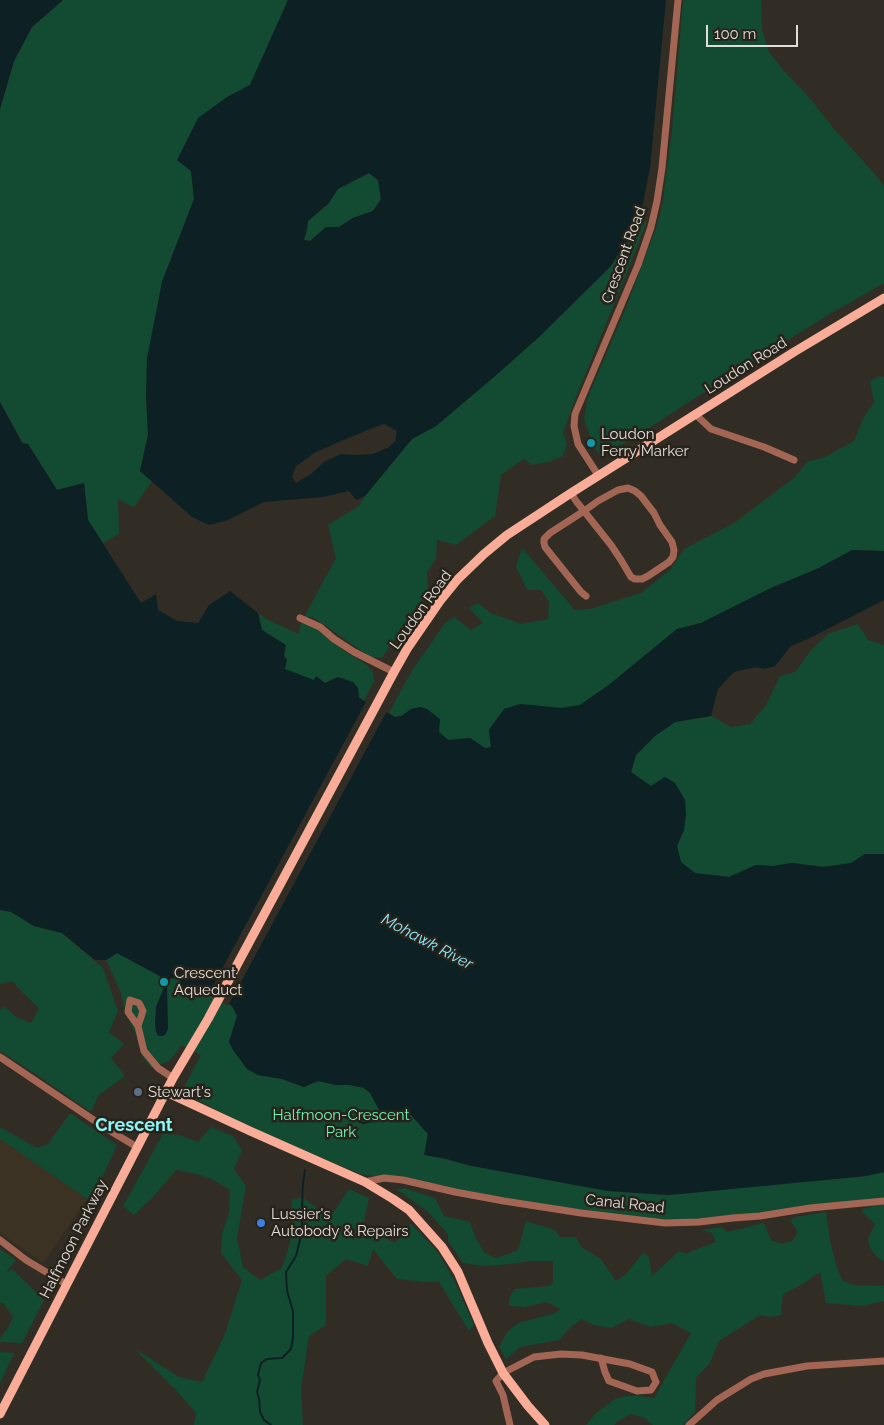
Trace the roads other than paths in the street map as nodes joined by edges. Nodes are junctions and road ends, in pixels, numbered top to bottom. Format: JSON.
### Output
{"nodes":[{"id":1,"x":678,"y":0,"type":"edge"},
{"id":2,"x":884,"y":298,"type":"edge"},
{"id":3,"x":696,"y":414,"type":"junction"},
{"id":4,"x":794,"y":460,"type":"dead end"},
{"id":5,"x":598,"y":475,"type":"junction"},
{"id":6,"x":571,"y":493,"type":"junction"},
{"id":7,"x":584,"y":510,"type":"junction"},
{"id":8,"x":586,"y":596,"type":"dead end"},
{"id":9,"x":300,"y":618,"type":"dead end"},
{"id":10,"x":394,"y":672,"type":"junction"},
{"id":11,"x":138,"y":1026,"type":"dead end"},
{"id":12,"x":0,"y":1057,"type":"edge"},
{"id":13,"x":174,"y":1078,"type":"junction"},
{"id":14,"x":166,"y":1092,"type":"junction"},
{"id":15,"x":138,"y":1147,"type":"junction"},
{"id":16,"x":365,"y":1182,"type":"junction"},
{"id":17,"x":884,"y":1201,"type":"edge"},
{"id":18,"x":0,"y":1240,"type":"edge"},
{"id":19,"x":66,"y":1284,"type":"junction"},
{"id":20,"x":601,"y":1358,"type":"junction"},
{"id":21,"x":884,"y":1362,"type":"edge"},
{"id":22,"x":503,"y":1373,"type":"junction"},
{"id":23,"x":0,"y":1414,"type":"edge"},
{"id":24,"x":510,"y":1425,"type":"edge"},
{"id":25,"x":545,"y":1425,"type":"edge"},
{"id":26,"x":689,"y":1425,"type":"edge"}],
"edges":[{"from":1,"to":5,"type":"street","name":"Crescent Road"},
{"from":2,"to":3,"type":"main road","name":"Loudon Road"},
{"from":3,"to":4,"type":"street"},
{"from":3,"to":5,"type":"main road","name":"Loudon Road"},
{"from":5,"to":6,"type":"main road","name":"Loudon Road"},
{"from":6,"to":7,"type":"street"},
{"from":6,"to":10,"type":"main road","name":"Loudon Road"},
{"from":7,"to":7,"type":"street"},
{"from":7,"to":8,"type":"street"},
{"from":9,"to":10,"type":"street"},
{"from":10,"to":13,"type":"main road","name":"Loudon Road"},
{"from":11,"to":13,"type":"street"},
{"from":12,"to":15,"type":"street"},
{"from":13,"to":14,"type":"main road","name":"Halfmoon Parkway"},
{"from":14,"to":15,"type":"main road","name":"Halfmoon Parkway"},
{"from":14,"to":16,"type":"main road"},
{"from":15,"to":19,"type":"main road","name":"Halfmoon Parkway"},
{"from":16,"to":17,"type":"street","name":"Canal Road"},
{"from":16,"to":22,"type":"main road"},
{"from":18,"to":19,"type":"street"},
{"from":19,"to":23,"type":"main road","name":"Halfmoon Parkway"},
{"from":20,"to":20,"type":"street"},
{"from":20,"to":22,"type":"street"},
{"from":21,"to":26,"type":"street"},
{"from":22,"to":24,"type":"street"},
{"from":22,"to":25,"type":"main road"}]}
